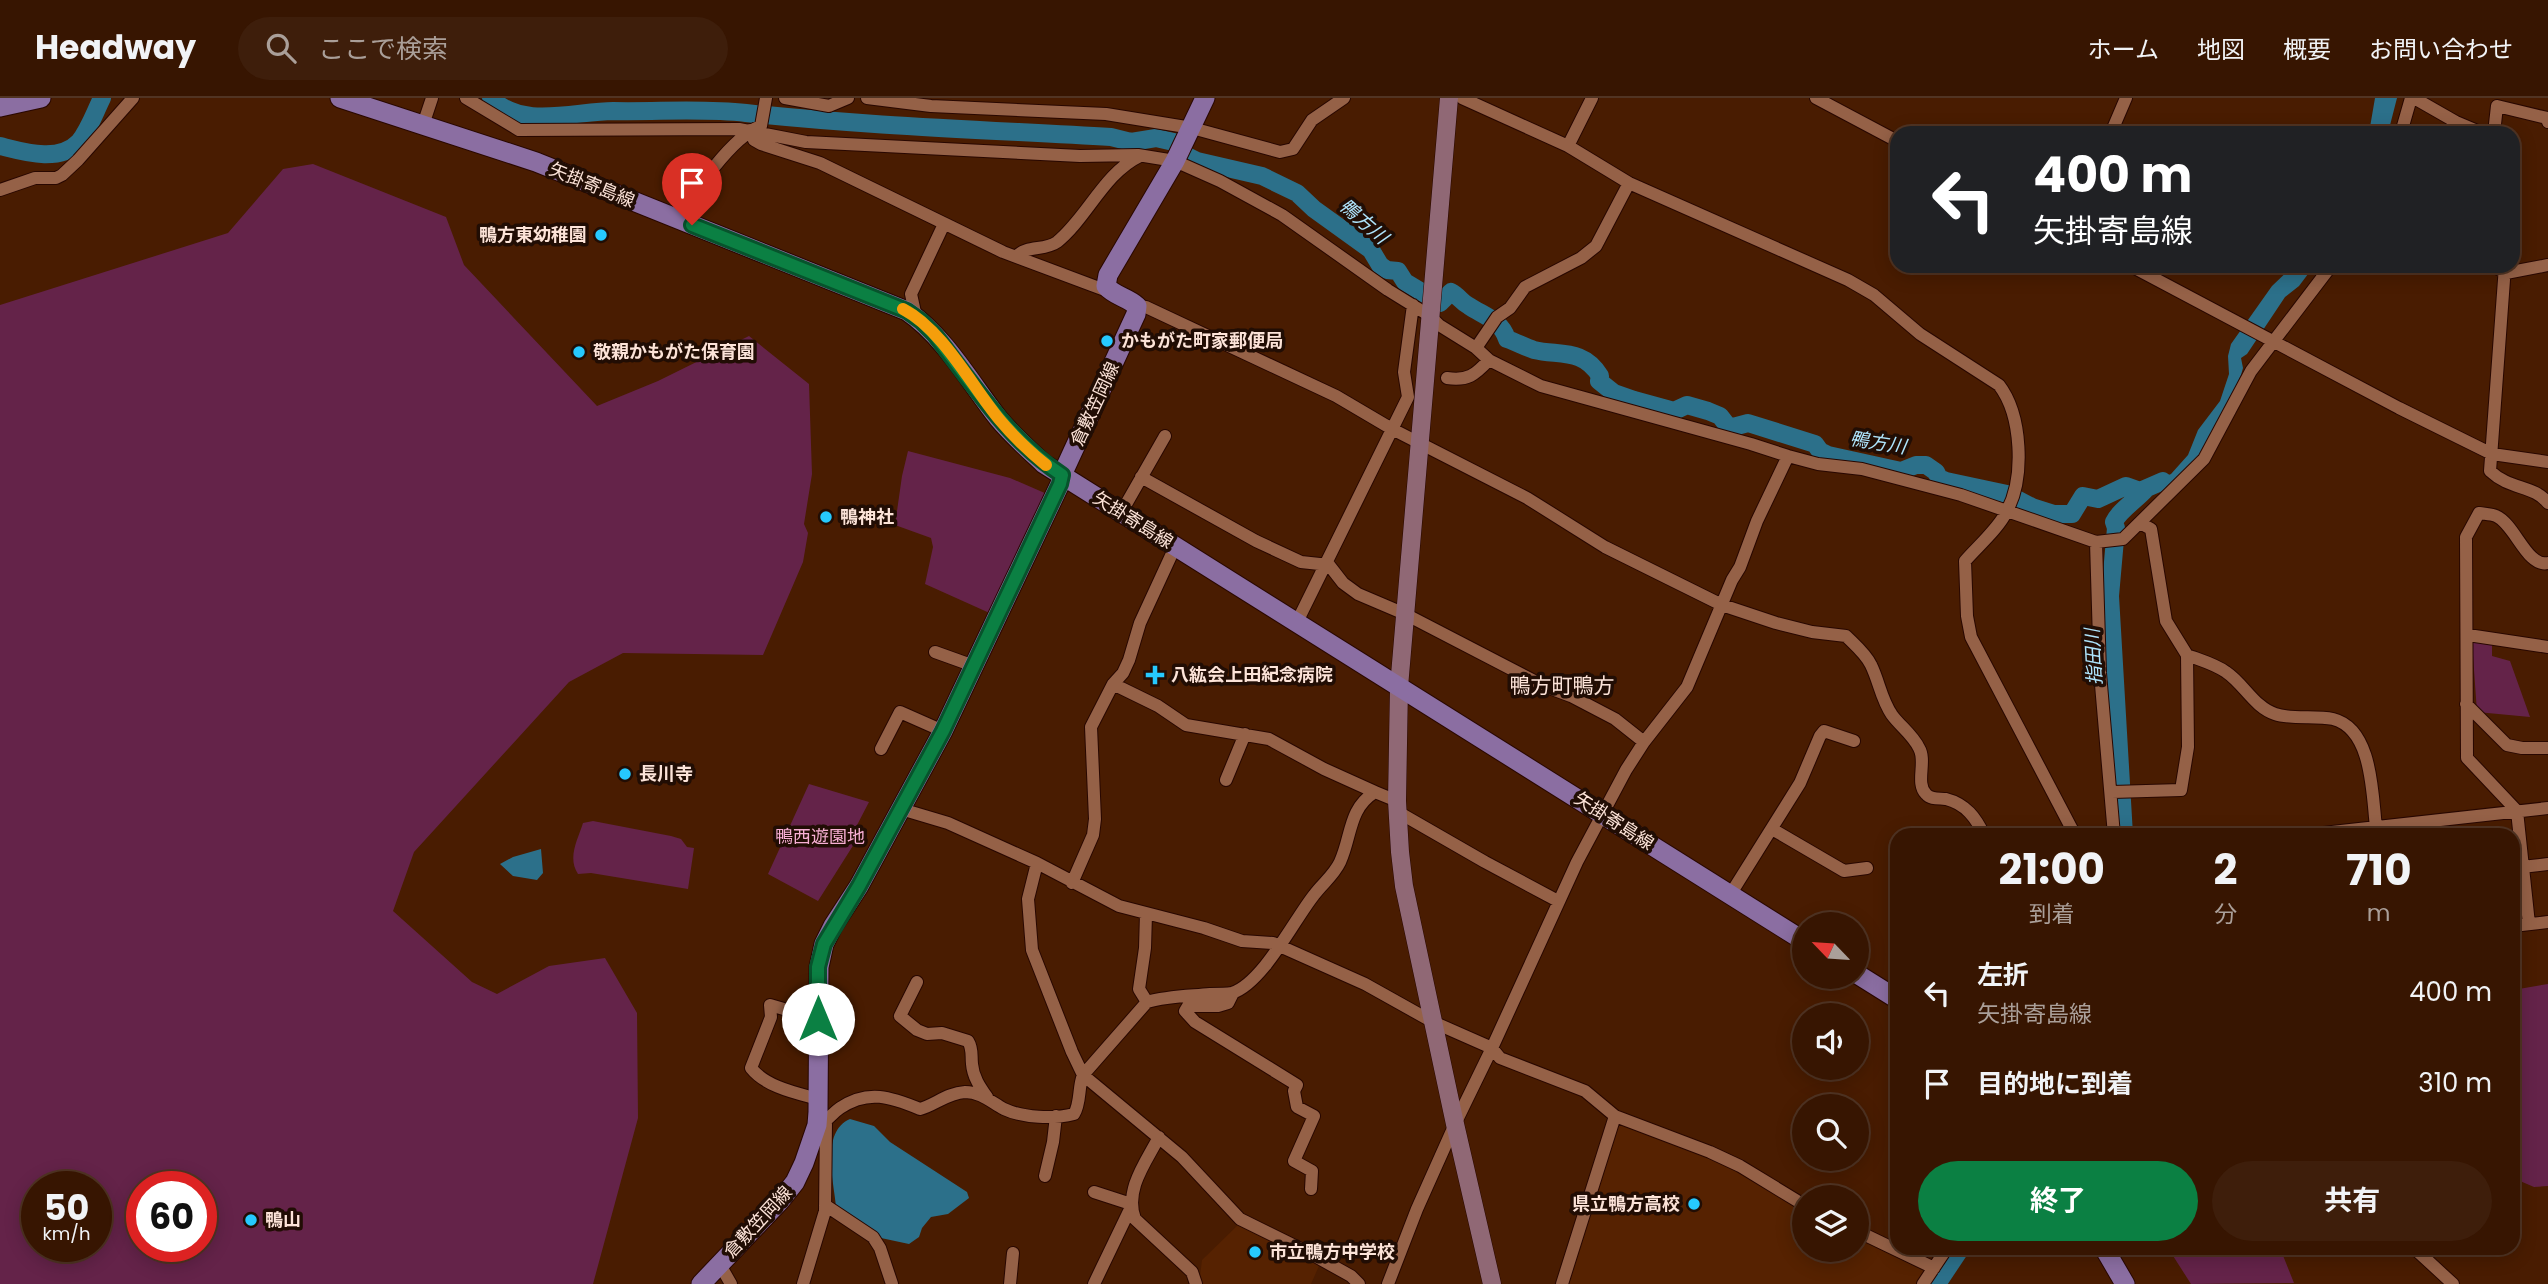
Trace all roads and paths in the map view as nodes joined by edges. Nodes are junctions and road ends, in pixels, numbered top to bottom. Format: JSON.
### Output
{"nodes":[{"id":1,"x":41,"y":98,"type":"edge"},
{"id":2,"x":133,"y":98,"type":"edge"},
{"id":3,"x":340,"y":98,"type":"edge"},
{"id":4,"x":432,"y":98,"type":"edge"},
{"id":5,"x":785,"y":98,"type":"edge"},
{"id":6,"x":848,"y":98,"type":"edge"},
{"id":7,"x":867,"y":98,"type":"edge"},
{"id":8,"x":1205,"y":98,"type":"edge"},
{"id":9,"x":1343,"y":98,"type":"edge"},
{"id":10,"x":1449,"y":98,"type":"edge"},
{"id":11,"x":1462,"y":98,"type":"edge"},
{"id":12,"x":1592,"y":98,"type":"edge"},
{"id":13,"x":1816,"y":98,"type":"edge"},
{"id":14,"x":2126,"y":98,"type":"edge"},
{"id":15,"x":2412,"y":98,"type":"edge"},
{"id":16,"x":474,"y":100,"type":"edge"},
{"id":17,"x":766,"y":100,"type":"edge"},
{"id":18,"x":0,"y":107,"type":"edge"},
{"id":19,"x":2548,"y":122,"type":"edge"},
{"id":20,"x":423,"y":125,"type":"junction"},
{"id":21,"x":2115,"y":126,"type":"edge"},
{"id":22,"x":2403,"y":126,"type":"edge"},
{"id":23,"x":2465,"y":126,"type":"edge"},
{"id":24,"x":2495,"y":126,"type":"edge"},
{"id":25,"x":756,"y":128,"type":"junction"},
{"id":26,"x":519,"y":130,"type":"junction"},
{"id":27,"x":1191,"y":131,"type":"junction"},
{"id":28,"x":1890,"y":137,"type":"edge"},
{"id":29,"x":1568,"y":146,"type":"junction"},
{"id":30,"x":506,"y":152,"type":"junction"},
{"id":31,"x":1142,"y":156,"type":"junction"},
{"id":32,"x":1175,"y":161,"type":"junction"},
{"id":33,"x":1629,"y":183,"type":"junction"},
{"id":34,"x":0,"y":190,"type":"edge"},
{"id":35,"x":680,"y":220,"type":"junction"},
{"id":36,"x":944,"y":224,"type":"junction"},
{"id":37,"x":1017,"y":256,"type":"junction"},
{"id":38,"x":2548,"y":265,"type":"edge"},
{"id":39,"x":2520,"y":268,"type":"edge"},
{"id":40,"x":2144,"y":273,"type":"edge"},
{"id":41,"x":2325,"y":273,"type":"edge"},
{"id":42,"x":2505,"y":273,"type":"edge"},
{"id":43,"x":1111,"y":292,"type":"junction"},
{"id":44,"x":1413,"y":305,"type":"junction"},
{"id":45,"x":1137,"y":306,"type":"junction"},
{"id":46,"x":1430,"y":316,"type":"junction"},
{"id":47,"x":916,"y":318,"type":"junction"},
{"id":48,"x":2270,"y":339,"type":"junction"},
{"id":49,"x":1476,"y":348,"type":"junction"},
{"id":50,"x":1489,"y":360,"type":"junction"},
{"id":51,"x":1447,"y":378,"type":"dead end"},
{"id":52,"x":1392,"y":429,"type":"junction"},
{"id":53,"x":1165,"y":436,"type":"dead end"},
{"id":54,"x":1420,"y":443,"type":"junction"},
{"id":55,"x":2492,"y":454,"type":"junction"},
{"id":56,"x":1788,"y":456,"type":"junction"},
{"id":57,"x":2548,"y":462,"type":"edge"},
{"id":58,"x":1062,"y":475,"type":"junction"},
{"id":59,"x":1141,"y":477,"type":"junction"},
{"id":60,"x":2548,"y":503,"type":"edge"},
{"id":61,"x":2009,"y":506,"type":"junction"},
{"id":62,"x":1121,"y":513,"type":"junction"},
{"id":63,"x":2140,"y":523,"type":"junction"},
{"id":64,"x":2100,"y":542,"type":"junction"},
{"id":65,"x":1175,"y":547,"type":"junction"},
{"id":66,"x":2548,"y":563,"type":"edge"},
{"id":67,"x":1325,"y":564,"type":"junction"},
{"id":68,"x":1722,"y":605,"type":"junction"},
{"id":69,"x":1405,"y":614,"type":"junction"},
{"id":70,"x":1297,"y":622,"type":"junction"},
{"id":71,"x":2468,"y":635,"type":"junction"},
{"id":72,"x":2548,"y":647,"type":"edge"},
{"id":73,"x":934,"y":652,"type":"dead end"},
{"id":74,"x":2187,"y":655,"type":"junction"},
{"id":75,"x":974,"y":666,"type":"junction"},
{"id":76,"x":1112,"y":684,"type":"junction"},
{"id":77,"x":1399,"y":687,"type":"junction"},
{"id":78,"x":2466,"y":704,"type":"junction"},
{"id":79,"x":943,"y":731,"type":"junction"},
{"id":80,"x":1245,"y":734,"type":"junction"},
{"id":81,"x":1854,"y":741,"type":"dead end"},
{"id":82,"x":1644,"y":742,"type":"junction"},
{"id":83,"x":2548,"y":748,"type":"edge"},
{"id":84,"x":881,"y":749,"type":"dead end"},
{"id":85,"x":1226,"y":780,"type":"dead end"},
{"id":86,"x":1376,"y":792,"type":"junction"},
{"id":87,"x":2112,"y":792,"type":"junction"},
{"id":88,"x":1398,"y":807,"type":"junction"},
{"id":89,"x":2548,"y":808,"type":"edge"},
{"id":90,"x":901,"y":809,"type":"junction"},
{"id":91,"x":2517,"y":811,"type":"junction"},
{"id":92,"x":1601,"y":813,"type":"junction"},
{"id":93,"x":2376,"y":827,"type":"junction"},
{"id":94,"x":1981,"y":828,"type":"edge"},
{"id":95,"x":2071,"y":828,"type":"edge"},
{"id":96,"x":2115,"y":828,"type":"edge"},
{"id":97,"x":2370,"y":828,"type":"edge"},
{"id":98,"x":2518,"y":828,"type":"edge"},
{"id":99,"x":1772,"y":829,"type":"junction"},
{"id":100,"x":1037,"y":863,"type":"junction"},
{"id":101,"x":2548,"y":864,"type":"edge"},
{"id":102,"x":1867,"y":867,"type":"dead end"},
{"id":103,"x":2520,"y":867,"type":"edge"},
{"id":104,"x":2520,"y":873,"type":"edge"},
{"id":105,"x":1072,"y":883,"type":"junction"},
{"id":106,"x":1730,"y":895,"type":"junction"},
{"id":107,"x":1558,"y":901,"type":"junction"},
{"id":108,"x":1146,"y":914,"type":"junction"},
{"id":109,"x":2548,"y":922,"type":"edge"},
{"id":110,"x":2529,"y":924,"type":"junction"},
{"id":111,"x":2520,"y":925,"type":"edge"},
{"id":112,"x":1792,"y":934,"type":"edge"},
{"id":113,"x":1280,"y":946,"type":"junction"},
{"id":114,"x":917,"y":982,"type":"dead end"},
{"id":115,"x":1869,"y":982,"type":"edge"},
{"id":116,"x":1233,"y":992,"type":"junction"},
{"id":117,"x":1890,"y":995,"type":"edge"},
{"id":118,"x":1147,"y":1002,"type":"junction"},
{"id":119,"x":818,"y":1019,"type":"junction"},
{"id":120,"x":1433,"y":1022,"type":"junction"},
{"id":121,"x":1492,"y":1048,"type":"junction"},
{"id":122,"x":1083,"y":1075,"type":"junction"},
{"id":123,"x":987,"y":1097,"type":"junction"},
{"id":124,"x":818,"y":1099,"type":"junction"},
{"id":125,"x":1056,"y":1116,"type":"junction"},
{"id":126,"x":1615,"y":1116,"type":"junction"},
{"id":127,"x":822,"y":1123,"type":"junction"},
{"id":128,"x":1455,"y":1124,"type":"junction"},
{"id":129,"x":1159,"y":1137,"type":"junction"},
{"id":130,"x":1045,"y":1176,"type":"dead end"},
{"id":131,"x":1311,"y":1189,"type":"dead end"},
{"id":132,"x":1094,"y":1192,"type":"dead end"},
{"id":133,"x":1792,"y":1198,"type":"edge"},
{"id":134,"x":825,"y":1205,"type":"junction"},
{"id":135,"x":1131,"y":1206,"type":"junction"},
{"id":136,"x":1869,"y":1237,"type":"edge"},
{"id":137,"x":1890,"y":1247,"type":"edge"},
{"id":138,"x":1013,"y":1253,"type":"dead end"},
{"id":139,"x":1907,"y":1255,"type":"edge"},
{"id":140,"x":1942,"y":1255,"type":"edge"},
{"id":141,"x":2108,"y":1255,"type":"edge"},
{"id":142,"x":2421,"y":1255,"type":"edge"},
{"id":143,"x":719,"y":1263,"type":"junction"},
{"id":144,"x":1934,"y":1268,"type":"junction"},
{"id":145,"x":701,"y":1284,"type":"edge"},
{"id":146,"x":731,"y":1284,"type":"edge"},
{"id":147,"x":803,"y":1284,"type":"edge"},
{"id":148,"x":892,"y":1284,"type":"edge"},
{"id":149,"x":1010,"y":1284,"type":"edge"},
{"id":150,"x":1094,"y":1284,"type":"edge"},
{"id":151,"x":1196,"y":1284,"type":"edge"},
{"id":152,"x":1359,"y":1284,"type":"edge"},
{"id":153,"x":1388,"y":1284,"type":"edge"},
{"id":154,"x":1492,"y":1284,"type":"edge"},
{"id":155,"x":1562,"y":1284,"type":"edge"},
{"id":156,"x":1923,"y":1284,"type":"edge"},
{"id":157,"x":2125,"y":1284,"type":"edge"},
{"id":158,"x":2452,"y":1284,"type":"edge"}],
"edges":[{"from":1,"to":18,"type":"main road"},
{"from":2,"to":34,"type":"street"},
{"from":3,"to":20,"type":"main road","name":"矢掛寄島線"},
{"from":4,"to":20,"type":"street"},
{"from":5,"to":6,"type":"street"},
{"from":7,"to":27,"type":"street"},
{"from":8,"to":27,"type":"main road"},
{"from":9,"to":27,"type":"street"},
{"from":10,"to":46,"type":"street"},
{"from":11,"to":29,"type":"street"},
{"from":12,"to":29,"type":"street"},
{"from":13,"to":28,"type":"street"},
{"from":14,"to":21,"type":"street"},
{"from":15,"to":22,"type":"street"},
{"from":15,"to":23,"type":"street"},
{"from":16,"to":26,"type":"street"},
{"from":17,"to":25,"type":"street"},
{"from":19,"to":24,"type":"street"},
{"from":20,"to":30,"type":"main road","name":"矢掛寄島線"},
{"from":25,"to":26,"type":"street"},
{"from":25,"to":31,"type":"street"},
{"from":25,"to":35,"type":"street"},
{"from":25,"to":36,"type":"street"},
{"from":26,"to":30,"type":"street"},
{"from":27,"to":32,"type":"main road"},
{"from":29,"to":33,"type":"street"},
{"from":30,"to":35,"type":"main road","name":"矢掛寄島線"},
{"from":31,"to":32,"type":"street"},
{"from":31,"to":37,"type":"street"},
{"from":32,"to":43,"type":"main road"},
{"from":32,"to":44,"type":"street"},
{"from":33,"to":49,"type":"street"},
{"from":33,"to":61,"type":"street"},
{"from":35,"to":47,"type":"main road","name":"矢掛寄島線"},
{"from":36,"to":37,"type":"street"},
{"from":36,"to":47,"type":"street"},
{"from":37,"to":43,"type":"street"},
{"from":38,"to":39,"type":"street"},
{"from":40,"to":48,"type":"street"},
{"from":41,"to":48,"type":"street"},
{"from":42,"to":55,"type":"street"},
{"from":43,"to":45,"type":"main road"},
{"from":44,"to":46,"type":"street"},
{"from":44,"to":52,"type":"street"},
{"from":45,"to":52,"type":"street"},
{"from":45,"to":58,"type":"main road","name":"倉敷笠岡線"},
{"from":46,"to":49,"type":"street"},
{"from":46,"to":54,"type":"street"},
{"from":47,"to":58,"type":"main road","name":"矢掛寄島線"},
{"from":48,"to":55,"type":"street"},
{"from":48,"to":63,"type":"street"},
{"from":49,"to":50,"type":"street"},
{"from":50,"to":51,"type":"street"},
{"from":50,"to":56,"type":"street"},
{"from":52,"to":54,"type":"street"},
{"from":52,"to":67,"type":"street"},
{"from":53,"to":59,"type":"street"},
{"from":54,"to":68,"type":"street"},
{"from":54,"to":69,"type":"street"},
{"from":55,"to":57,"type":"street"},
{"from":55,"to":60,"type":"street"},
{"from":56,"to":61,"type":"street"},
{"from":56,"to":68,"type":"street"},
{"from":58,"to":62,"type":"main road","name":"矢掛寄島線"},
{"from":58,"to":75,"type":"main road","name":"倉敷笠岡線"},
{"from":59,"to":62,"type":"street"},
{"from":59,"to":67,"type":"street"},
{"from":61,"to":64,"type":"street"},
{"from":61,"to":95,"type":"street"},
{"from":62,"to":65,"type":"main road","name":"矢掛寄島線"},
{"from":63,"to":64,"type":"street"},
{"from":63,"to":74,"type":"street"},
{"from":64,"to":87,"type":"street"},
{"from":65,"to":70,"type":"main road","name":"矢掛寄島線"},
{"from":65,"to":76,"type":"street"},
{"from":66,"to":71,"type":"street"},
{"from":67,"to":69,"type":"street"},
{"from":67,"to":70,"type":"street"},
{"from":68,"to":82,"type":"street"},
{"from":68,"to":94,"type":"street"},
{"from":69,"to":77,"type":"street"},
{"from":69,"to":82,"type":"street"},
{"from":70,"to":77,"type":"main road","name":"矢掛寄島線"},
{"from":71,"to":72,"type":"street"},
{"from":71,"to":78,"type":"street"},
{"from":73,"to":75,"type":"street"},
{"from":74,"to":87,"type":"street"},
{"from":74,"to":93,"type":"street"},
{"from":75,"to":79,"type":"main road","name":"倉敷笠岡線"},
{"from":76,"to":80,"type":"street"},
{"from":76,"to":105,"type":"street"},
{"from":77,"to":88,"type":"street"},
{"from":77,"to":92,"type":"main road","name":"矢掛寄島線"},
{"from":78,"to":83,"type":"street"},
{"from":78,"to":91,"type":"street"},
{"from":79,"to":84,"type":"street"},
{"from":79,"to":90,"type":"main road","name":"倉敷笠岡線"},
{"from":80,"to":85,"type":"street"},
{"from":80,"to":86,"type":"street"},
{"from":81,"to":99,"type":"street"},
{"from":82,"to":92,"type":"street"},
{"from":86,"to":88,"type":"street"},
{"from":86,"to":113,"type":"street"},
{"from":87,"to":96,"type":"street"},
{"from":88,"to":107,"type":"street"},
{"from":88,"to":120,"type":"street"},
{"from":89,"to":91,"type":"street"},
{"from":90,"to":100,"type":"street"},
{"from":90,"to":119,"type":"main road","name":"倉敷笠岡線"},
{"from":91,"to":93,"type":"street"},
{"from":91,"to":98,"type":"street"},
{"from":92,"to":106,"type":"main road","name":"矢掛寄島線"},
{"from":92,"to":107,"type":"street"},
{"from":93,"to":97,"type":"street"},
{"from":99,"to":102,"type":"street"},
{"from":99,"to":106,"type":"street"},
{"from":100,"to":105,"type":"street"},
{"from":100,"to":122,"type":"street"},
{"from":101,"to":103,"type":"street"},
{"from":104,"to":110,"type":"street"},
{"from":105,"to":108,"type":"street"},
{"from":106,"to":112,"type":"main road","name":"矢掛寄島線"},
{"from":107,"to":121,"type":"street"},
{"from":108,"to":113,"type":"street"},
{"from":108,"to":118,"type":"street"},
{"from":109,"to":110,"type":"street"},
{"from":110,"to":111,"type":"street"},
{"from":113,"to":116,"type":"street"},
{"from":113,"to":120,"type":"street"},
{"from":114,"to":123,"type":"street"},
{"from":115,"to":117,"type":"main road"},
{"from":116,"to":118,"type":"street"},
{"from":116,"to":131,"type":"street"},
{"from":118,"to":122,"type":"street"},
{"from":119,"to":124,"type":"main road","name":"倉敷笠岡線"},
{"from":119,"to":124,"type":"street"},
{"from":120,"to":121,"type":"street"},
{"from":120,"to":128,"type":"street"},
{"from":121,"to":126,"type":"street"},
{"from":121,"to":128,"type":"street"},
{"from":122,"to":125,"type":"street"},
{"from":122,"to":129,"type":"street"},
{"from":123,"to":125,"type":"street"},
{"from":123,"to":127,"type":"street"},
{"from":124,"to":127,"type":"main road","name":"倉敷笠岡線"},
{"from":125,"to":130,"type":"street"},
{"from":126,"to":133,"type":"street"},
{"from":126,"to":155,"type":"street"},
{"from":127,"to":134,"type":"street"},
{"from":127,"to":143,"type":"main road","name":"倉敷笠岡線"},
{"from":128,"to":153,"type":"street"},
{"from":128,"to":154,"type":"street"},
{"from":129,"to":135,"type":"street"},
{"from":129,"to":152,"type":"street"},
{"from":132,"to":135,"type":"street"},
{"from":134,"to":147,"type":"street"},
{"from":134,"to":148,"type":"street"},
{"from":135,"to":150,"type":"street"},
{"from":135,"to":151,"type":"street"},
{"from":136,"to":137,"type":"street"},
{"from":138,"to":149,"type":"street"},
{"from":139,"to":144,"type":"street"},
{"from":140,"to":144,"type":"street"},
{"from":141,"to":157,"type":"main road"},
{"from":142,"to":158,"type":"street"},
{"from":143,"to":145,"type":"main road","name":"倉敷笠岡線"},
{"from":143,"to":146,"type":"street"},
{"from":144,"to":156,"type":"street"}]}
